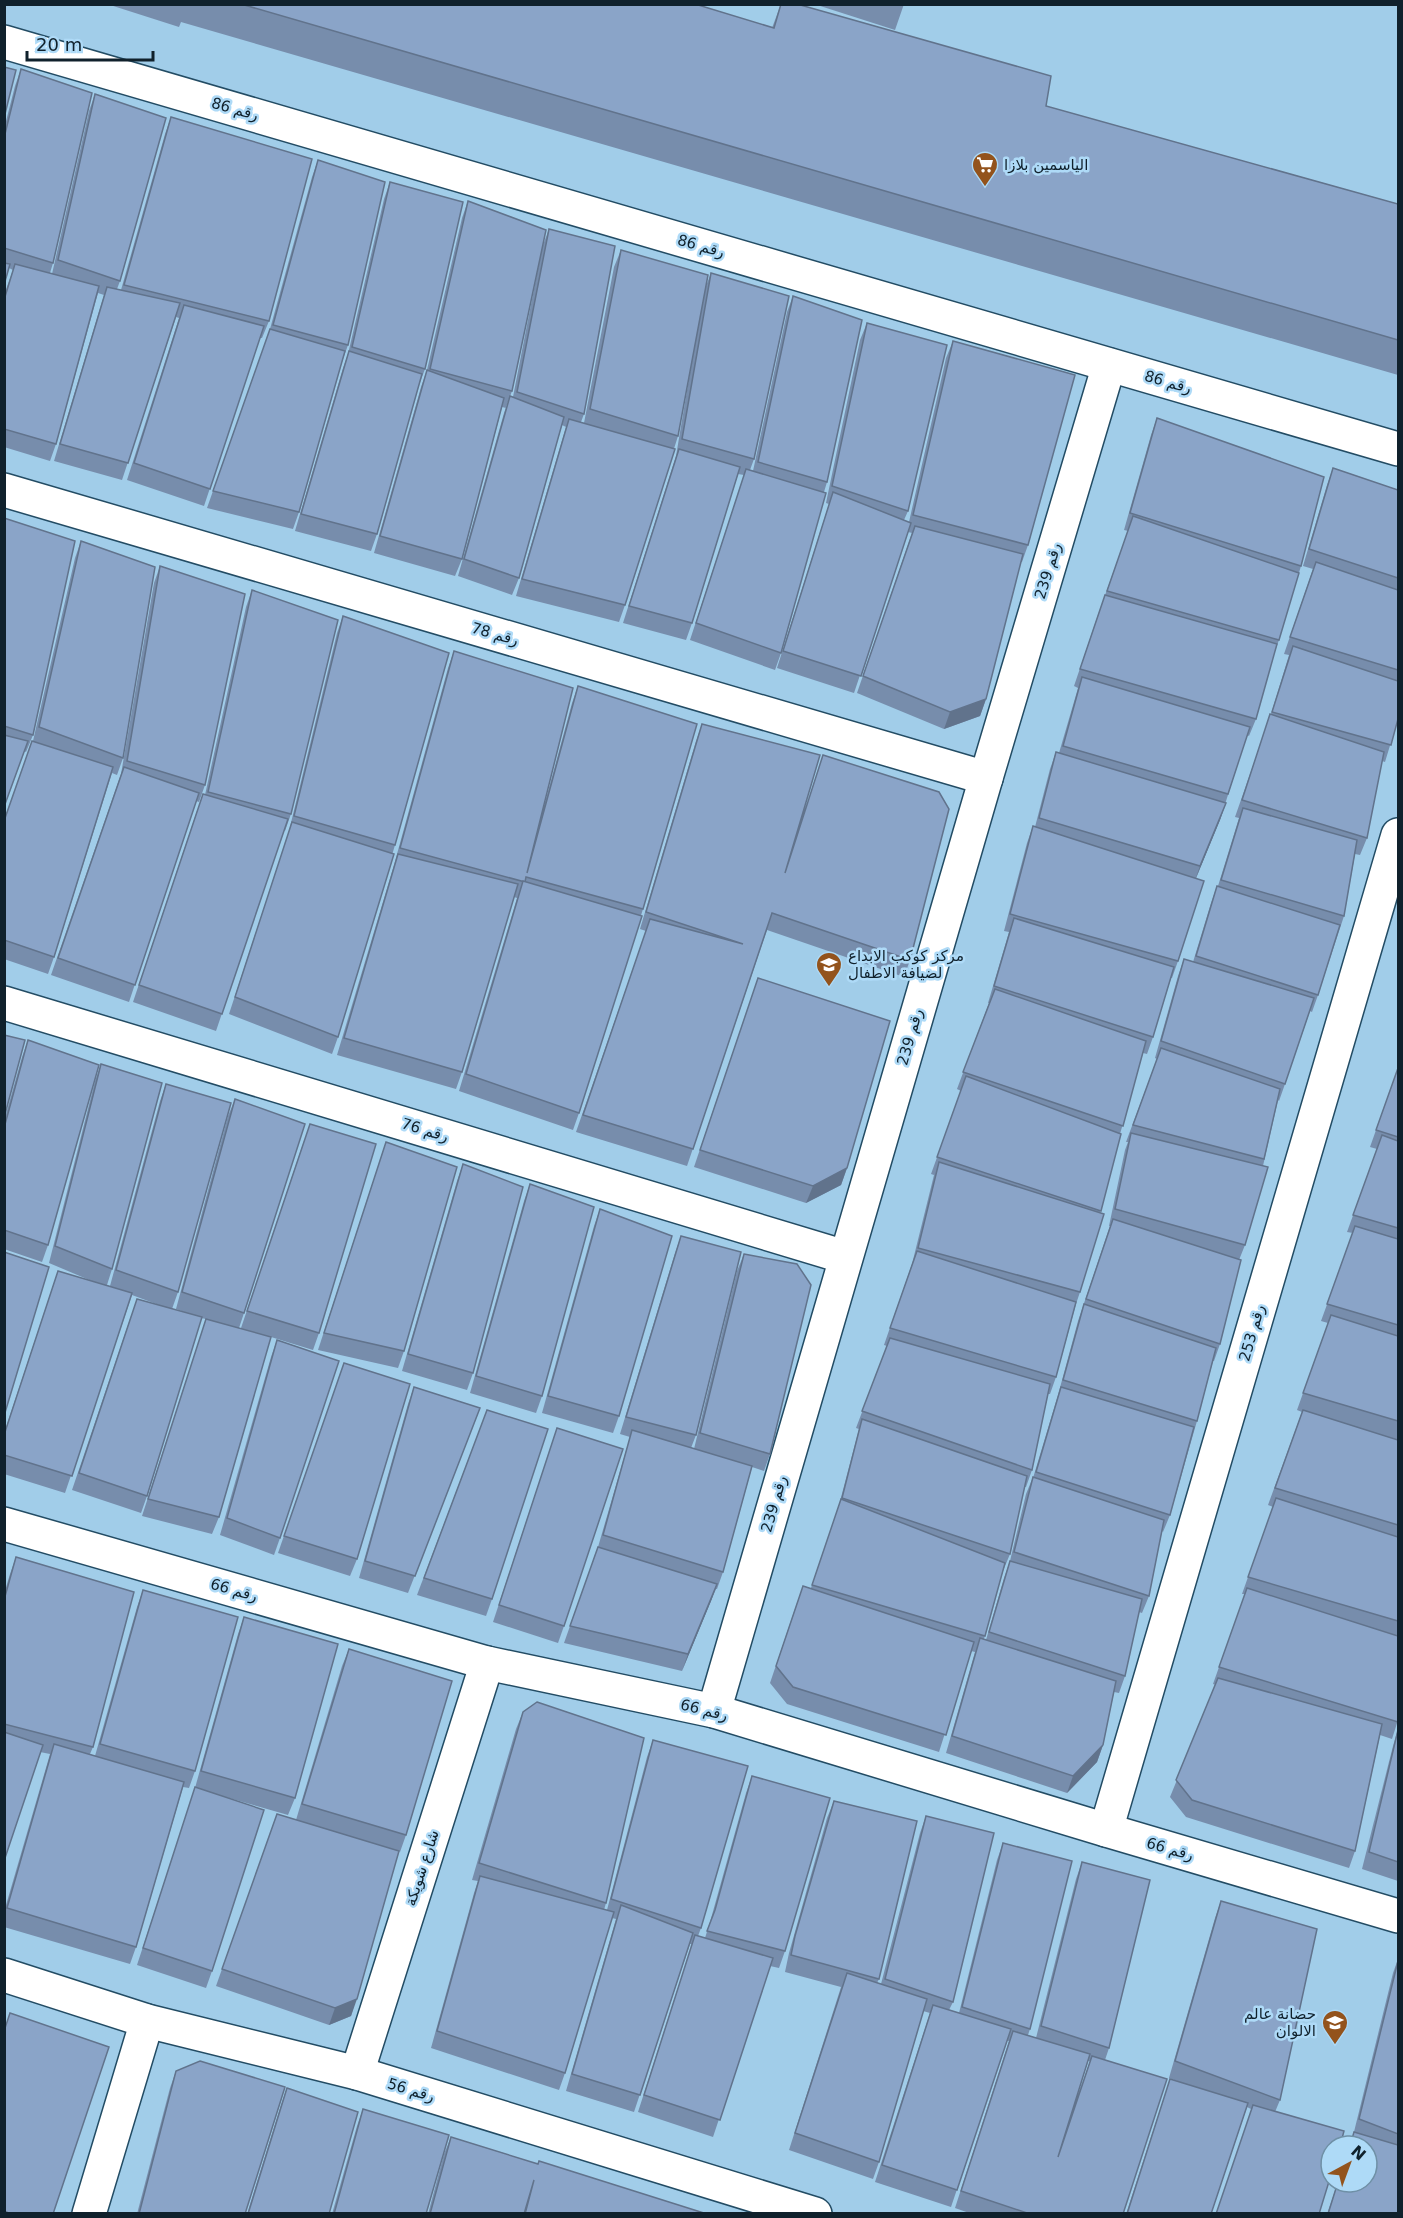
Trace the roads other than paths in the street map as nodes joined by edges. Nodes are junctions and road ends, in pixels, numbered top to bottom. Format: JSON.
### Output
{"nodes":[{"id":1,"x":4,"y":42,"type":"edge"},
{"id":2,"x":1109,"y":365,"type":"junction"},
{"id":3,"x":1398,"y":449,"type":"edge"},
{"id":4,"x":4,"y":490,"type":"edge"},
{"id":5,"x":986,"y":778,"type":"junction"},
{"id":6,"x":1396,"y":853,"type":"edge"},
{"id":7,"x":4,"y":1003,"type":"edge"},
{"id":8,"x":845,"y":1257,"type":"junction"},
{"id":9,"x":4,"y":1524,"type":"edge"},
{"id":10,"x":487,"y":1663,"type":"junction"},
{"id":11,"x":714,"y":1711,"type":"junction"},
{"id":12,"x":1106,"y":1830,"type":"junction"},
{"id":13,"x":1398,"y":1916,"type":"edge"},
{"id":14,"x":4,"y":1976,"type":"edge"},
{"id":15,"x":147,"y":2021,"type":"junction"},
{"id":16,"x":357,"y":2073,"type":"junction"},
{"id":17,"x":89,"y":2214,"type":"edge"},
{"id":18,"x":815,"y":2214,"type":"edge"}],
"edges":[{"from":1,"to":2,"type":"street","name":"رقم 86"},
{"from":2,"to":3,"type":"street","name":"رقم 86"},
{"from":2,"to":5,"type":"street","name":"رقم 239"},
{"from":4,"to":5,"type":"street","name":"رقم 78"},
{"from":5,"to":8,"type":"street","name":"رقم 239"},
{"from":6,"to":12,"type":"street","name":"رقم 253"},
{"from":7,"to":8,"type":"street","name":"رقم 76"},
{"from":8,"to":11,"type":"street","name":"رقم 239"},
{"from":9,"to":10,"type":"street","name":"رقم 66"},
{"from":10,"to":11,"type":"street","name":"رقم 66"},
{"from":10,"to":16,"type":"street","name":"شارع شويكة"},
{"from":11,"to":12,"type":"street","name":"رقم 66"},
{"from":12,"to":13,"type":"street","name":"رقم 66"},
{"from":14,"to":15,"type":"street","name":"رقم 56"},
{"from":15,"to":16,"type":"street","name":"رقم 56"},
{"from":15,"to":17,"type":"street"},
{"from":16,"to":18,"type":"street","name":"رقم 56"}]}
